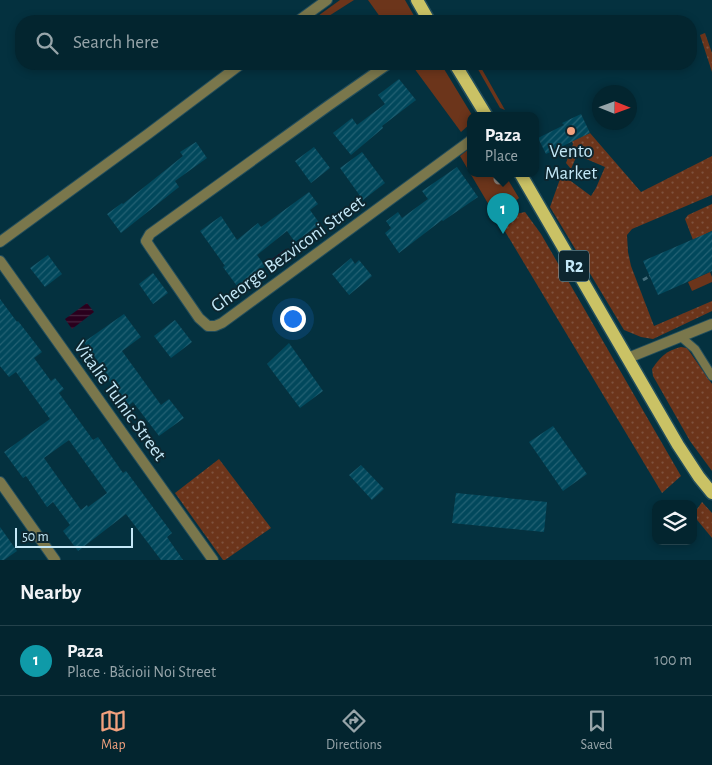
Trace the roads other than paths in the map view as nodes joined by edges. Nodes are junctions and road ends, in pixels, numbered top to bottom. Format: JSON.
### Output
{"nodes":[{"id":1,"x":327,"y":0,"type":"edge"},
{"id":2,"x":417,"y":0,"type":"edge"},
{"id":3,"x":306,"y":15,"type":"edge"},
{"id":4,"x":426,"y":15,"type":"edge"},
{"id":5,"x":233,"y":70,"type":"edge"},
{"id":6,"x":379,"y":70,"type":"edge"},
{"id":7,"x":459,"y":70,"type":"edge"},
{"id":8,"x":484,"y":112,"type":"edge"},
{"id":9,"x":467,"y":142,"type":"edge"},
{"id":10,"x":522,"y":177,"type":"edge"},
{"id":11,"x":0,"y":242,"type":"edge"},
{"id":12,"x":0,"y":260,"type":"edge"},
{"id":13,"x":712,"y":324,"type":"edge"},
{"id":14,"x":681,"y":337,"type":"junction"},
{"id":15,"x":628,"y":358,"type":"junction"},
{"id":16,"x":712,"y":376,"type":"edge"},
{"id":17,"x":0,"y":482,"type":"edge"},
{"id":18,"x":712,"y":493,"type":"edge"},
{"id":19,"x":55,"y":560,"type":"edge"},
{"id":20,"x":213,"y":560,"type":"edge"}],
"edges":[{"from":1,"to":3,"type":"street"},
{"from":2,"to":4,"type":"main road"},
{"from":5,"to":11,"type":"street"},
{"from":6,"to":9,"type":"street","name":"Gheorge Bezviconi Street"},
{"from":7,"to":8,"type":"main road"},
{"from":10,"to":15,"type":"main road","number":"R2"},
{"from":12,"to":20,"type":"street","name":"Vitalie Tulnic Street"},
{"from":13,"to":14,"type":"street"},
{"from":14,"to":15,"type":"street"},
{"from":14,"to":16,"type":"lane"},
{"from":15,"to":18,"type":"main road","number":"R2"},
{"from":17,"to":19,"type":"street"}]}
